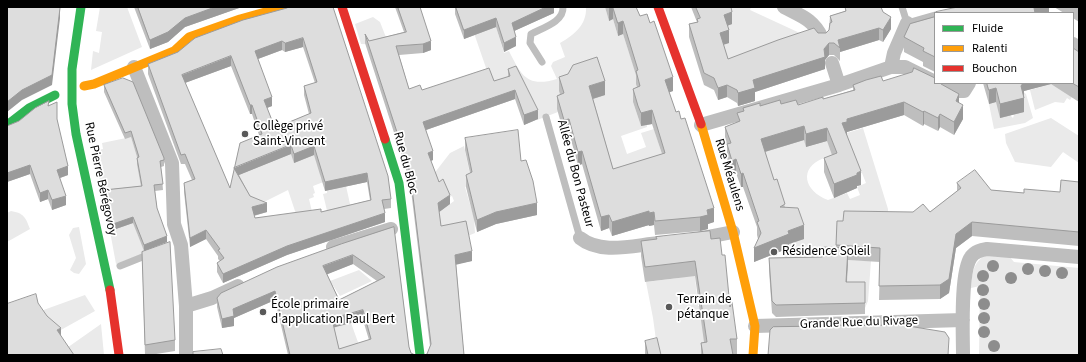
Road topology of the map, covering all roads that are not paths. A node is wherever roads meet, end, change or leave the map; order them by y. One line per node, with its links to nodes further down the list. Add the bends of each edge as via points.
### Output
1 (80, 7): 35 (street, Rue Pierre Bérégovoy, via 72,69 72,104 76,134 111,296)
2 (283, 7): 13 (street, via 189,37 174,50)
3 (342, 7): 24 (street, Rue du Bloc, via 399,183)
4 (563, 7): 11 (lane, via 564,12 559,19 531,34 530,44)
5 (658, 7): 23 (street, Rue Méaulens)
6 (784, 7): 10 (street, via 809,20)
7 (902, 7): 9 (lane)
8 (934, 15): 9 (lane)
9 (907, 23): 14 (street)
10 (822, 38)
11 (542, 62)
12 (832, 63): 17 (street)
13 (134, 67): 18 (street); 32 (street, via 172,163 174,224)
14 (891, 67): 15 (street, via 905,68); 17 (street)
15 (934, 81)
16 (940, 84): 19 (street, via 955,92)
17 (839, 85): 23 (street)
18 (84, 86)
19 (966, 87)
20 (55, 95): 22 (street, via 28,108 14,122)
21 (546, 117): 26 (lane, Allée du Bon Pasteur)
22 (7, 125)
23 (701, 125): 25 (street, Rue Méaulens)
24 (405, 225): 28 (street); 37 (street, Rue du Bloc)
25 (733, 232): 26 (street, via 701,239 605,248 593,247); 34 (street, Rue Méaulens)
26 (580, 238)
27 (155, 252): 30 (lane)
28 (319, 253)
29 (1079, 256): 33 (street, via 987,249 977,251 967,263)
30 (120, 266)
31 (253, 279): 32 (street, via 212,298)
32 (186, 306): 36 (street)
33 (963, 320): 34 (street, Grande Rue du Rivage); 39 (street)
34 (755, 326): 38 (street, Rue Méaulens)
35 (119, 355)
36 (186, 355)
37 (420, 355)
38 (753, 355)
39 (963, 355)

